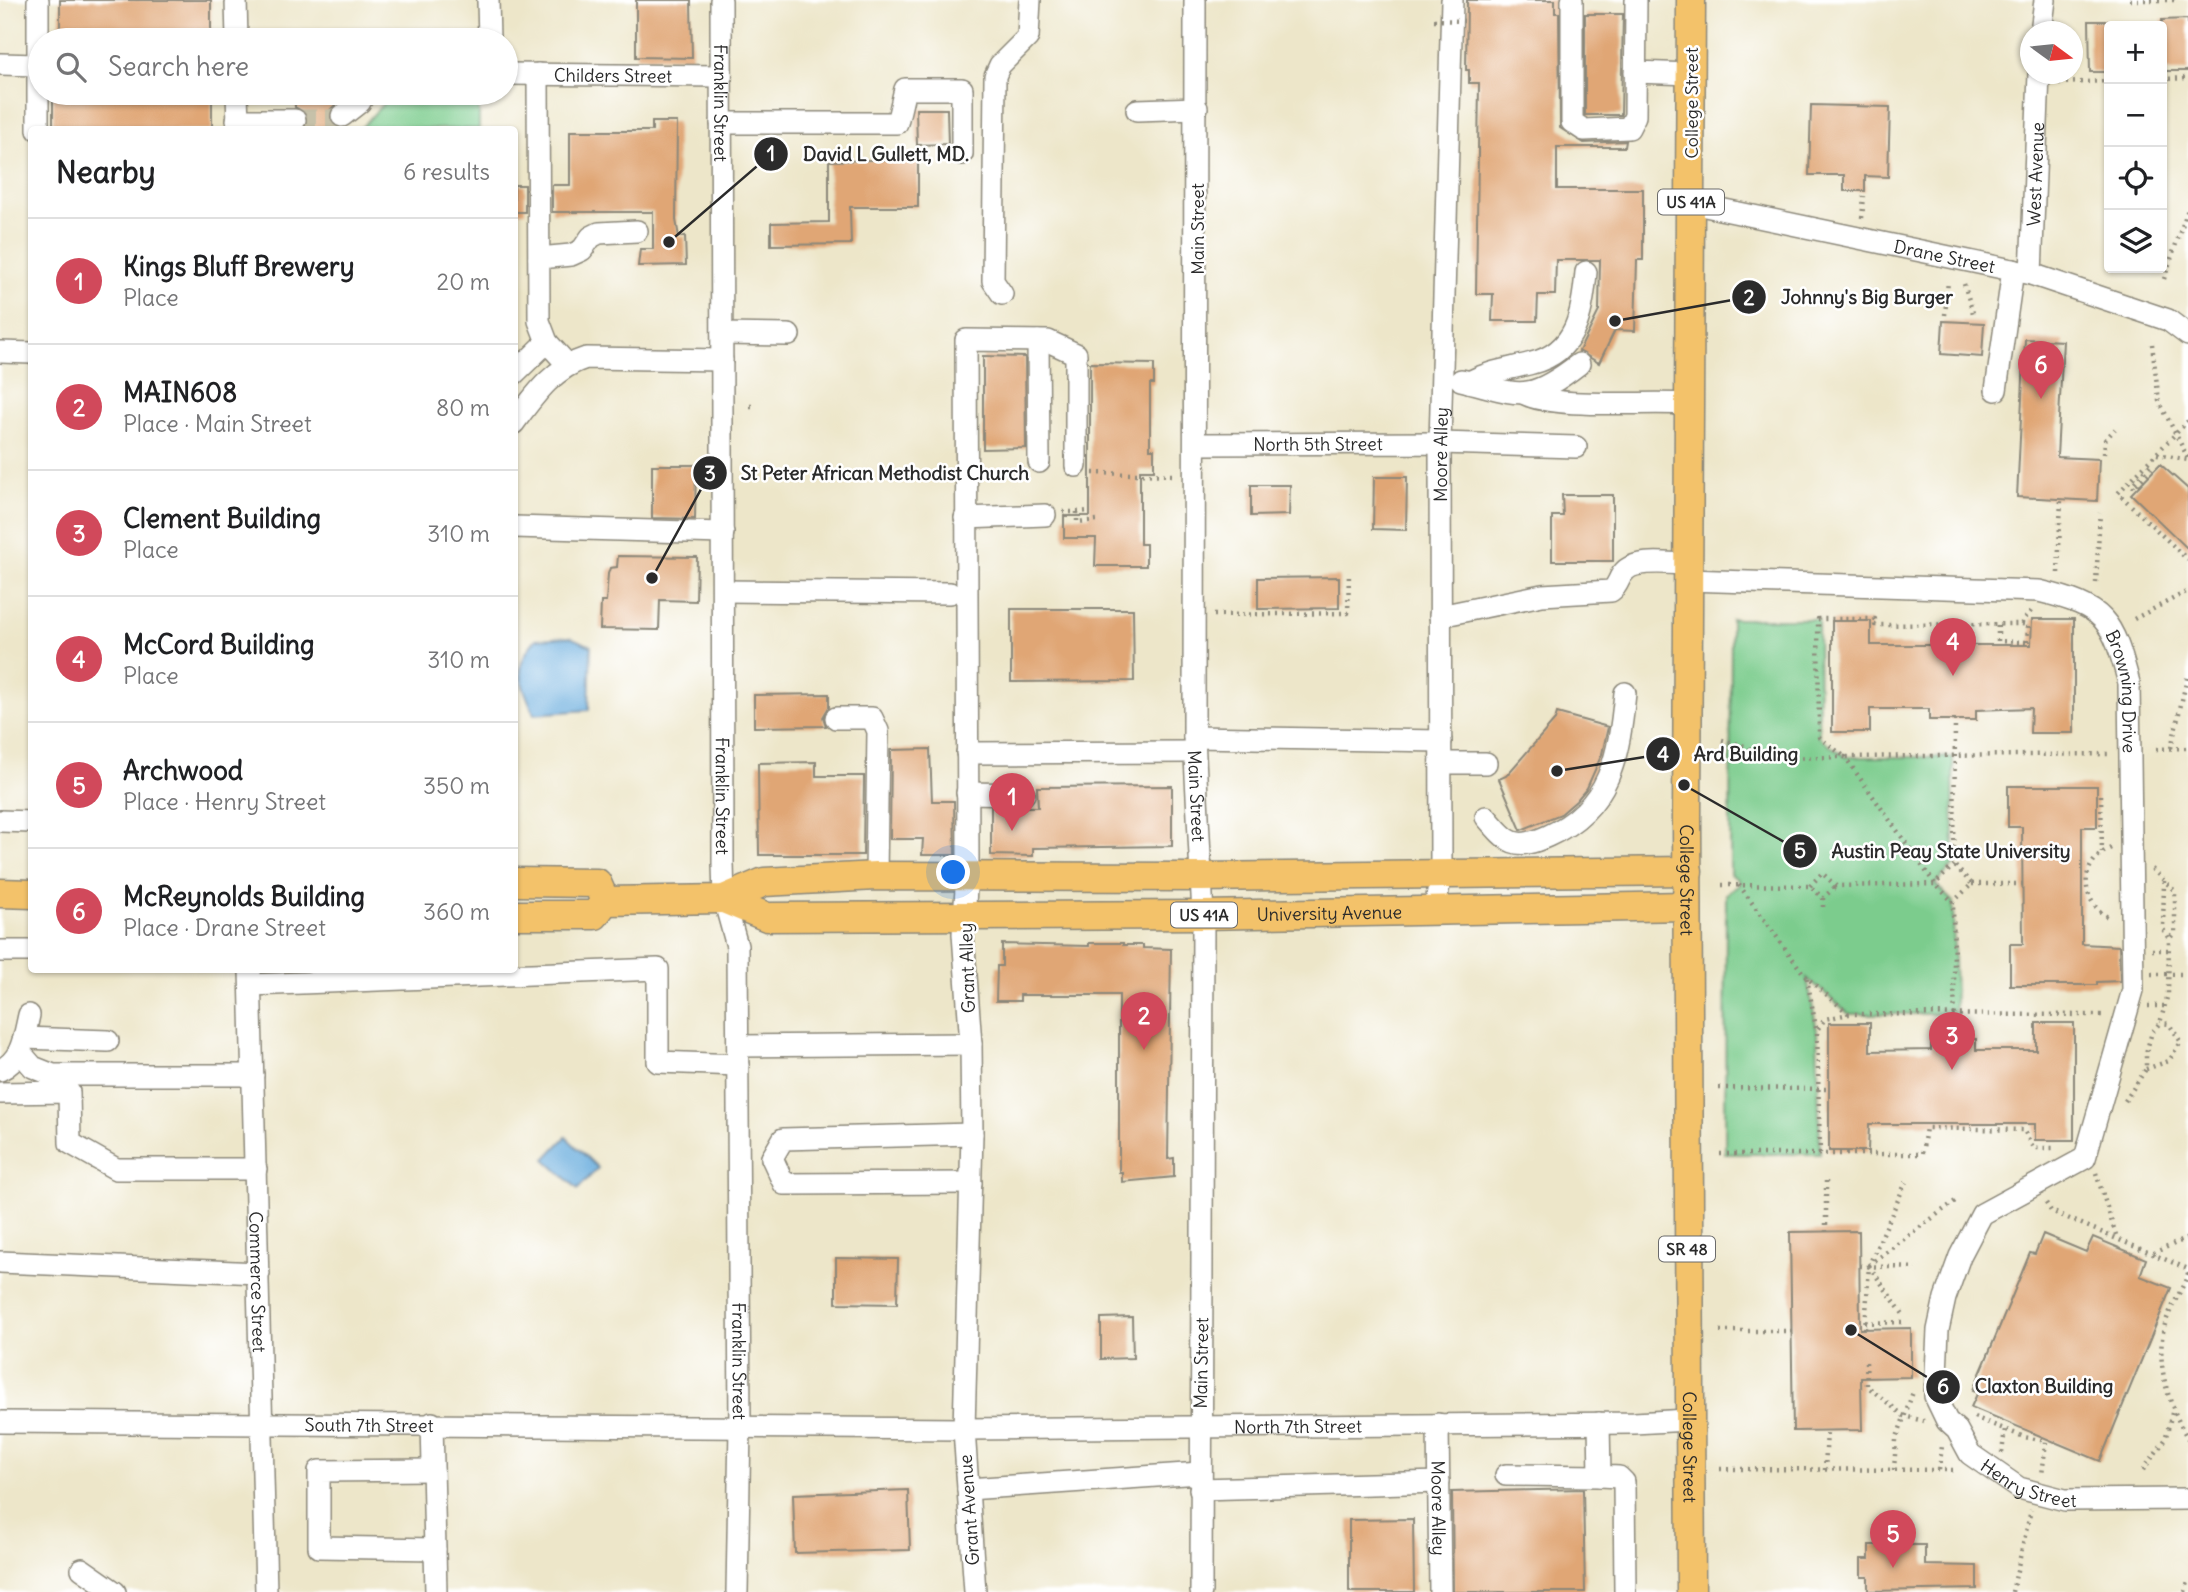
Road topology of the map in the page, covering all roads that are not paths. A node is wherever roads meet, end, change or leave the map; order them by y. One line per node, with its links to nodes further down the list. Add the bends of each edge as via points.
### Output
1 (38, 0): 13 (street)
2 (236, 0): 14 (street)
3 (488, 0): 15 (street)
4 (721, 0): 22 (street, Franklin Street)
5 (1030, 0): 39 (street, via 1028,37 995,76 993,281)
6 (1195, 0): 27 (street, Main Street)
7 (1452, 0): 51 (street, Moore Alley)
8 (1572, 0): 18 (street, via 1572,122 1584,130 1629,128 1635,116)
9 (1636, 0): 18 (street)
10 (1690, 0): 21 (main road, College Street / US 41A)
11 (2045, 0): 12 (street)
12 (2042, 21)
13 (38, 28)
14 (237, 28)
15 (489, 28)
16 (0, 64): 17 (street)
17 (28, 65)
18 (1635, 72): 21 (street)
19 (518, 74): 20 (street, Childers Street)
20 (538, 74): 22 (street, Childers Street); 36 (street)
21 (1690, 74): 34 (main road, College Street / US 41A)
22 (721, 76): 31 (street, Franklin Street)
23 (2038, 84): 38 (street, West Avenue)
24 (38, 105): 32 (street)
25 (237, 105): 30 (street, via 238,122)
26 (356, 105): 29 (street)
27 (1197, 108): 28 (street); 58 (street, Main Street)
28 (1137, 110)
29 (342, 116)
30 (295, 120)
31 (721, 123): 33 (street, via 897,123 905,89 962,89); 40 (street, Franklin Street)
32 (38, 126)
33 (962, 155)
34 (1691, 203): 38 (street, Drane Street); 55 (main road, College Street / US 41A)
35 (637, 231): 36 (street, via 599,233 570,255)
36 (539, 258): 44 (street, via 539,321)
37 (1586, 272): 52 (street, via 1581,312 1575,332 1564,346 1533,363 1485,373)
38 (2022, 272): 42 (street, Drane Street, via 2168,320); 53 (street, West Avenue)
39 (1002, 294)
40 (722, 334): 41 (street); 47 (street, Franklin Street)
41 (789, 335)
42 (2188, 335)
43 (1038, 341): 60 (street); 61 (street, via 1056,343 1076,354); 63 (street, Grant Alley, via 966,340)
44 (547, 342): 48 (street); 50 (street)
45 (0, 352): 46 (street)
46 (28, 353)
47 (722, 359): 48 (street, via 586,358); 65 (street, Franklin Street)
48 (567, 364): 56 (street)
49 (1579, 364): 54 (street)
50 (518, 370)
51 (1442, 375): 52 (street); 57 (street, Moore Alley)
52 (1469, 382): 54 (street, via 1503,393)
53 (1996, 390)
54 (1525, 394): 55 (street, via 1555,402)
55 (1689, 404): 66 (main road, College Street / US 41A)
56 (518, 418)
57 (1440, 443): 58 (street, North 5th Street); 59 (street, North 5th Street); 69 (street, Moore Alley)
58 (1196, 444): 73 (street, Main Street)
59 (1576, 447)
60 (1039, 462)
61 (1076, 466)
62 (1055, 513): 63 (street)
63 (965, 518): 74 (street, Grant Alley)
64 (518, 527): 65 (street)
65 (723, 533): 67 (street, Franklin Street)
66 (1687, 572): 69 (street, Browning Drive, via 1647,564 1630,568 1611,591 1542,595); 82 (main road, College Street / US 41A); 114 (street, Browning Drive, via 1779,583 2039,591 2090,607 2116,636 2129,683 2133,990 2090,1147 2085,1158)
67 (723, 591): 68 (street); 90 (street, Franklin Street)
68 (950, 593)
69 (1440, 616): 72 (street, Moore Alley)
70 (1625, 693): 79 (street, via 1612,767 1591,808 1556,833 1518,845 1505,840)
71 (836, 718): 84 (street, via 872,718 878,732)
72 (1441, 741): 73 (street); 75 (street, Moore Alley)
73 (1194, 744): 74 (street); 86 (street, Main Street)
74 (967, 753): 77 (street, Grant Alley)
75 (1441, 763): 76 (street); 83 (street, Moore Alley)
76 (1486, 763)
77 (967, 793): 78 (street); 85 (street, Grant Alley)
78 (1024, 794)
79 (1486, 817)
80 (0, 821): 81 (street)
81 (28, 822)
82 (1688, 871): 83 (main road, University Avenue / US 41A); 92 (main road, College Street / US 41A)
83 (1441, 873): 86 (main road, University Avenue / US 41A); 93 (street, Moore Alley)
84 (876, 876): 85 (main road, University Avenue / US 41A); 90 (main road, University Avenue / US 41A, via 764,882)
85 (965, 877): 86 (main road, University Avenue / US 41A); 94 (street, Grant Alley)
86 (1200, 877): 96 (street, Main Street)
87 (518, 883): 91 (main road, via 597,883)
88 (0, 893): 89 (main road)
89 (28, 894)
90 (724, 899): 91 (main road, University Avenue / US 41A); 94 (main road, University Avenue / US 41A, via 767,918); 106 (street, Franklin Street, via 737,946)
91 (605, 901): 95 (main road, University Avenue / US 41A, via 596,915)
92 (1687, 906): 93 (main road, University Avenue / US 41A); 118 (main road, College Street / SR 48)
93 (1435, 909): 96 (main road, University Avenue / US 41A)
94 (964, 914): 96 (main road, University Avenue / US 41A); 104 (street, Grant Alley)
95 (518, 915)
96 (1203, 915): 125 (street, Main Street)
97 (0, 951): 98 (street)
98 (28, 951)
99 (518, 972): 106 (street, via 658,969 658,1062)
100 (454, 973): 101 (street)
101 (250, 977): 108 (street, Commerce Street)
102 (29, 1015): 105 (street)
103 (108, 1041): 105 (street)
104 (971, 1044): 106 (street); 110 (street, Grant Alley)
105 (22, 1045): 107 (street, via 10,1065); 108 (street, via 33,1067 52,1075)
106 (738, 1056): 111 (street, Franklin Street)
107 (0, 1070)
108 (253, 1075): 113 (street, Commerce Street)
109 (0, 1093): 113 (street, via 69,1092 70,1143 116,1169)
110 (972, 1134): 112 (street, via 783,1139); 115 (street, Grant Alley)
111 (739, 1158): 112 (street); 124 (street, Franklin Street)
112 (772, 1158): 115 (street, via 784,1184)
113 (256, 1168): 117 (street, Commerce Street)
114 (2061, 1174): 133 (street, Henry Street, via 1982,1214 1945,1298 1938,1329 1935,1396 1970,1454 2019,1488 2065,1500)
115 (971, 1183): 126 (street, Grant Alley)
116 (0, 1262): 117 (street)
117 (259, 1273): 120 (street, Commerce Street)
118 (1688, 1420): 122 (street, North 7th Street); 144 (main road, College Street / SR 48)
119 (0, 1422): 120 (street, South 7th Street)
120 (263, 1422): 121 (street, South 7th Street); 137 (street, Commerce Street)
121 (432, 1423): 124 (street, South 7th Street); 127 (street)
122 (1599, 1423): 123 (street, North 7th Street); 129 (street)
123 (1438, 1424): 125 (street, North 7th Street); 131 (street, Moore Alley)
124 (740, 1427): 126 (street, North 7th Street); 139 (street, Franklin Street)
125 (1200, 1427): 126 (street, North 7th Street); 130 (street, Main Street)
126 (964, 1429): 132 (street, Grant Avenue)
127 (433, 1471): 134 (street); 134 (street, via 319,1471 319,1547)
128 (1507, 1475): 129 (street)
129 (1600, 1476): 143 (street, via 1615,1475 1624,1482)
130 (1200, 1481): 131 (street); 132 (street); 141 (street, Main Street)
131 (1439, 1482): 142 (street, Moore Alley)
132 (968, 1489): 140 (street, Grant Avenue)
133 (2188, 1499)
134 (435, 1549): 138 (street)
135 (82, 1569): 136 (street)
136 (115, 1592)
137 (266, 1592)
138 (436, 1592)
139 (737, 1592)
140 (975, 1592)
141 (1201, 1592)
142 (1440, 1592)
143 (1625, 1592)
144 (1691, 1592)

